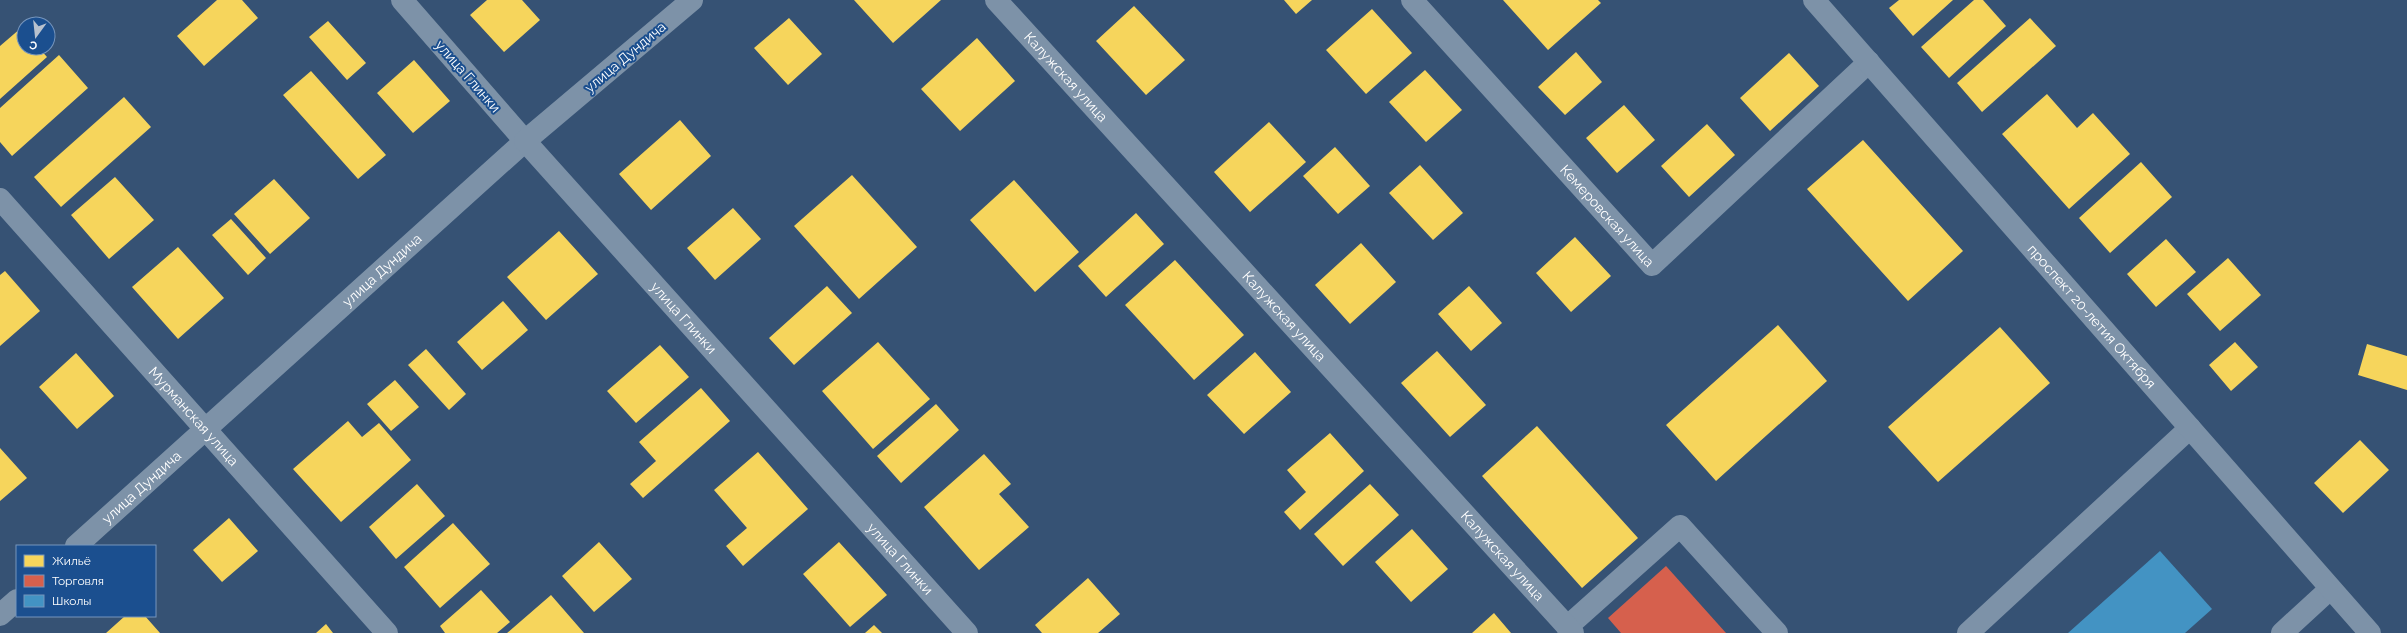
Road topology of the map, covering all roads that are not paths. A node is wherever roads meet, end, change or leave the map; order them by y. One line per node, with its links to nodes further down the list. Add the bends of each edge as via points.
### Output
1 (402, 0): 7 (street, улица Глинки)
2 (692, 0): 7 (street, улица Дундича)
3 (996, 0): 15 (street, Калужская улица)
4 (1412, 0): 6 (street, Кемеровская улица, via 1652,265)
5 (1814, 0): 6 (street, проспект 20-летия Октября)
6 (1869, 62): 9 (street, проспект 20-летия Октября)
7 (525, 141): 10 (street, улица Дундича); 17 (street, улица Глинки)
8 (0, 199): 10 (street, Мурманская улица)
9 (2190, 428): 12 (street, проспект 20-летия Октября); 19 (street)
10 (206, 429): 11 (street, улица Дундича); 16 (street, Мурманская улица)
11 (77, 545)
12 (2330, 589): 20 (street); 21 (street, проспект 20-летия Октября)
13 (16, 601): 14 (street)
14 (0, 615)
15 (1570, 630): 18 (street, via 1680,526)
16 (387, 633)
17 (967, 633)
18 (1776, 633)
19 (1968, 633)
20 (2282, 633)
21 (2370, 633)

